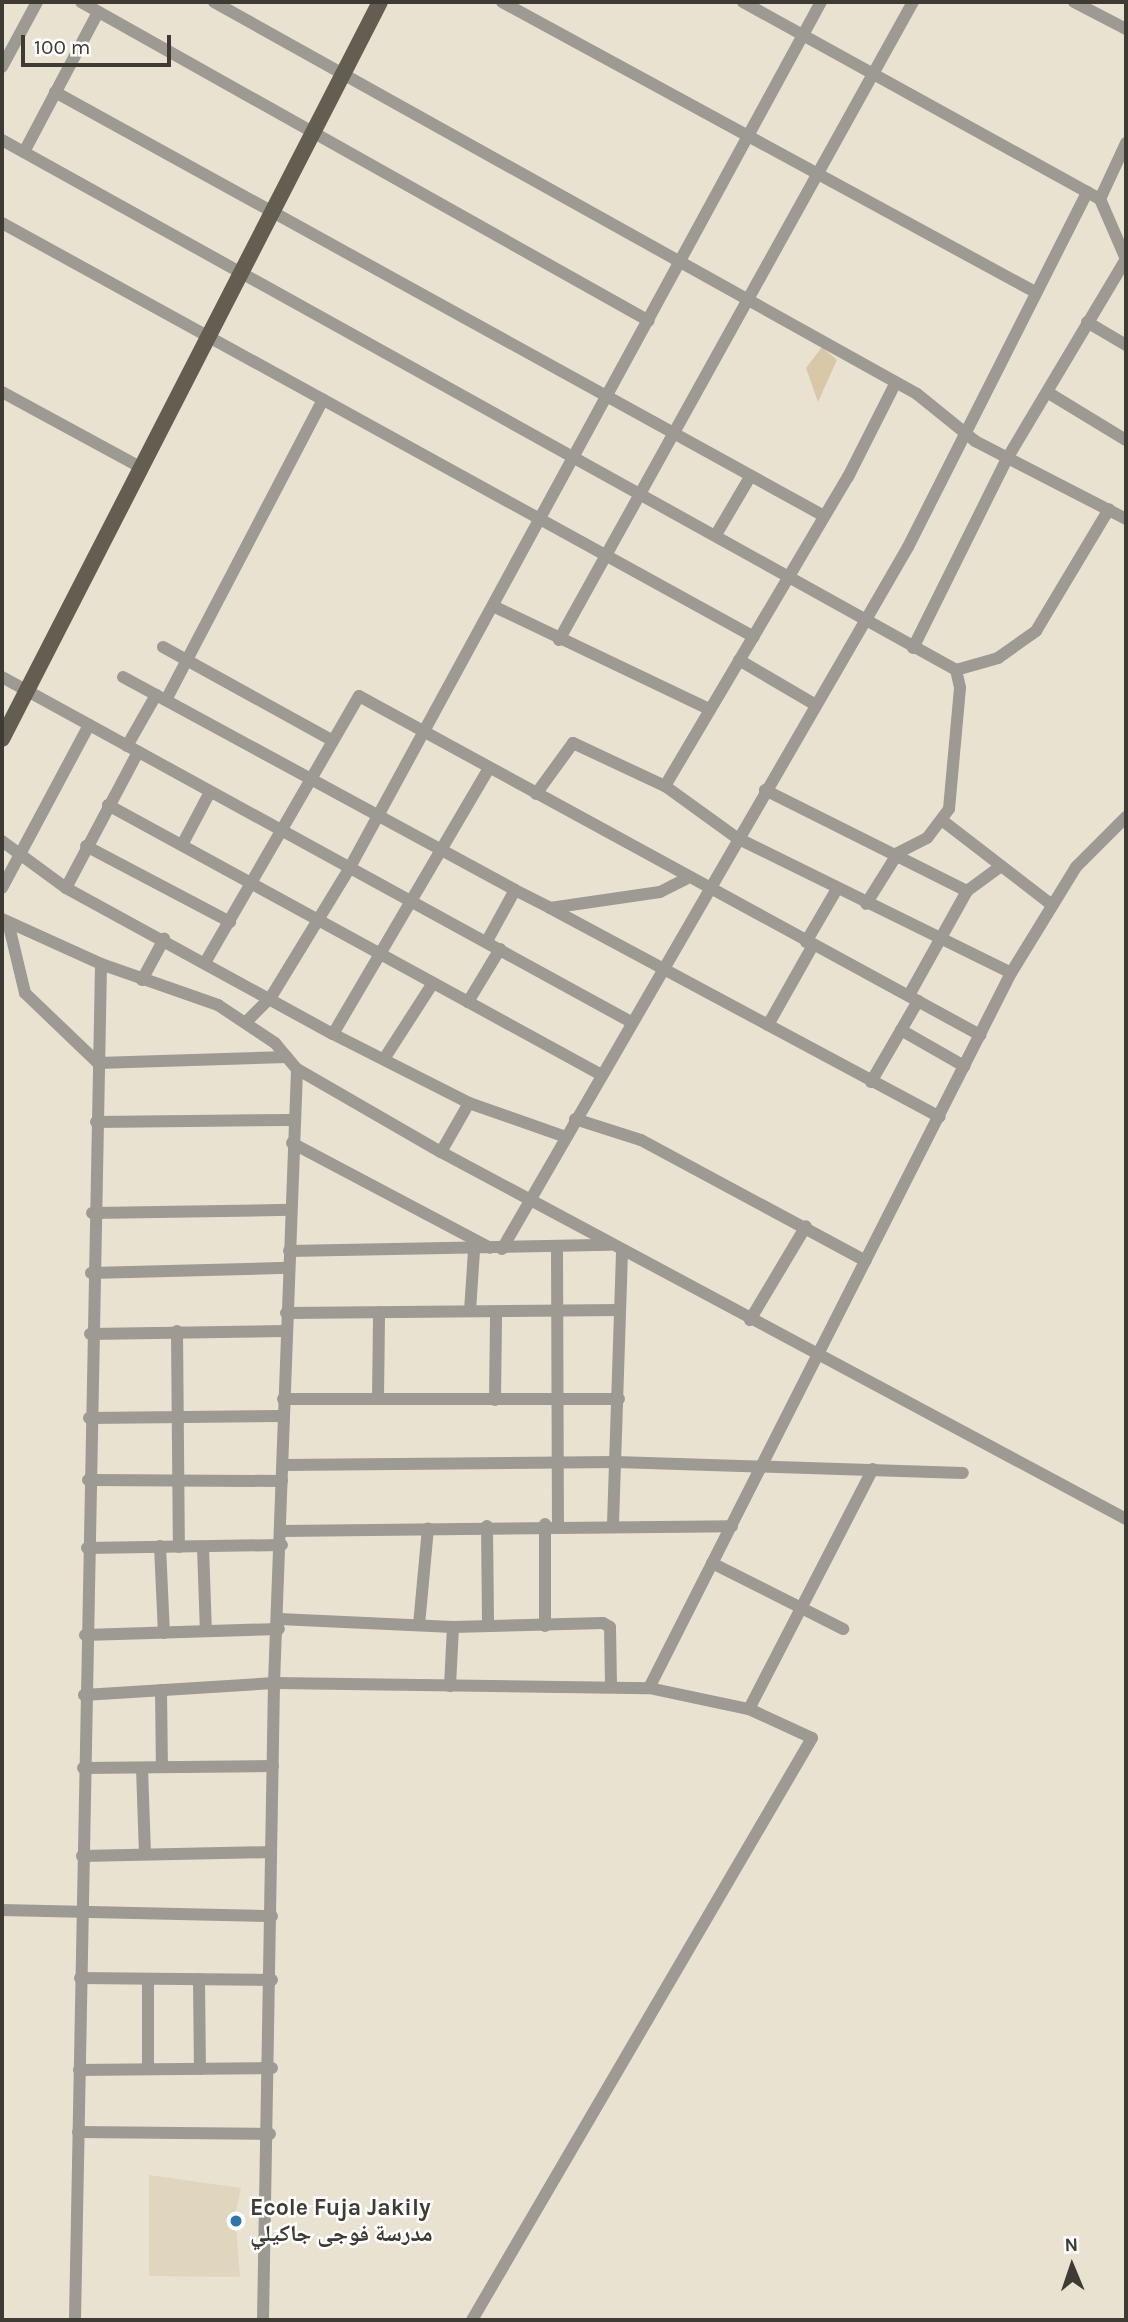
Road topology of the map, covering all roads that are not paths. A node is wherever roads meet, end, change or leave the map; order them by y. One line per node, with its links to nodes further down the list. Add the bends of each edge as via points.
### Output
1 (37, 2): 13 (street)
2 (81, 2): 10 (street)
3 (214, 2): 14 (street)
4 (380, 2): 14 (main road)
5 (502, 2): 17 (street)
6 (743, 2): 12 (street)
7 (821, 2): 12 (street)
8 (913, 2): 15 (street)
9 (1074, 2): 11 (street)
10 (98, 12): 16 (street); 18 (street)
11 (1126, 29)
12 (803, 35): 15 (street); 17 (street)
13 (2, 66)
14 (345, 73): 18 (main road); 28 (street)
15 (874, 75): 22 (street); 23 (street)
16 (55, 92): 21 (street); 25 (street)
17 (749, 135): 22 (street); 28 (street)
18 (312, 137): 25 (main road); 32 (street)
19 (2, 140): 21 (street)
20 (1126, 143): 24 (street)
21 (24, 152): 29 (street)
22 (822, 175): 30 (street); 31 (street)
23 (1087, 192): 24 (street); 30 (street)
24 (1100, 199): 27 (street)
25 (275, 209): 29 (main road); 40 (street)
26 (2, 223): 34 (street)
27 (1126, 259): 33 (street)
28 (680, 262): 31 (street); 32 (street)
29 (243, 271): 34 (main road); 44 (street)
30 (1035, 292): 41 (street)
31 (749, 301): 36 (street); 42 (street)
32 (649, 321): 40 (street)
33 (1087, 322): 35 (street); 38 (street)
34 (210, 338): 39 (street); 46 (main road)
35 (1126, 345)
36 (896, 382): 41 (street); 50 (street)
37 (2, 392): 46 (street)
38 (1047, 392): 43 (street); 45 (street)
39 (323, 400): 52 (street); 63 (street)
40 (606, 400): 42 (street); 44 (street)
41 (962, 431): 45 (street); 57 (street, via 908,547)
42 (674, 435): 47 (street); 48 (street)
43 (1126, 440)
44 (576, 457): 48 (street); 52 (street)
45 (1008, 457): 49 (street); 61 (street)
46 (140, 467): 67 (main road)
47 (750, 477): 50 (street); 53 (street)
48 (639, 492): 53 (street); 54 (street)
49 (1109, 509): 51 (street); 64 (street, via 1036,631 998,658)
50 (824, 516): 55 (street)
51 (1126, 519)
52 (542, 520): 54 (street); 56 (street)
53 (717, 533): 55 (street)
54 (607, 556): 58 (street); 59 (street)
55 (790, 577): 57 (street); 58 (street)
56 (495, 607): 59 (street); 72 (street)
57 (863, 619): 61 (street); 69 (street)
58 (754, 636): 62 (street)
59 (559, 640): 70 (street)
60 (163, 647): 63 (street)
61 (913, 648): 64 (street)
62 (739, 660): 69 (street); 70 (street)
63 (189, 661): 68 (street); 74 (street)
64 (956, 670): 85 (street, via 960,688 952,791)
65 (2, 677): 67 (street)
66 (123, 677): 68 (street)
67 (27, 691): 71 (street); 73 (main road)
68 (161, 697): 75 (street); 77 (street)
69 (814, 704): 79 (street)
70 (709, 709): 78 (street)
71 (89, 725): 75 (street); 92 (street)
72 (425, 732): 74 (street, via 359,696); 76 (street); 83 (street)
73 (2, 739)
74 (333, 741): 77 (street)
75 (133, 749): 80 (street); 82 (street)
76 (489, 768): 81 (street); 91 (street)
77 (311, 778): 83 (street); 86 (street)
78 (665, 786): 81 (street, via 573,743); 87 (street)
79 (765, 790): 87 (street); 93 (street)
80 (210, 792): 86 (street); 89 (street)
81 (536, 794): 96 (street)
82 (108, 805): 89 (street); 90 (street)
83 (379, 815): 91 (street); 95 (street)
84 (1126, 817): 106 (street, via 1082,859)
85 (943, 821): 93 (street, via 927,838); 94 (street)
86 (281, 831): 95 (street); 97 (street)
87 (737, 838): 100 (street); 102 (street)
88 (2, 841): 92 (street)
89 (182, 845): 97 (street)
90 (86, 846): 99 (street); 109 (street)
91 (444, 848): 101 (street); 104 (street)
92 (19, 853): 98 (street); 99 (street)
93 (898, 853): 103 (street); 105 (street)
94 (1001, 866): 103 (street); 106 (street)
95 (349, 869): 104 (street); 110 (street)
96 (686, 879): 102 (street); 107 (street, via 660,892)
97 (250, 885): 109 (street); 110 (street)
98 (2, 888)
99 (66, 888): 111 (street)
100 (837, 889): 105 (street); 114 (street)
101 (515, 890): 107 (street); 112 (street)
102 (707, 891): 114 (street); 119 (street)
103 (967, 891): 113 (street)
104 (414, 900): 112 (street); 116 (street)
105 (866, 904): 113 (street)
106 (1052, 905): 120 (street)
107 (550, 908): 119 (street)
108 (5, 921): 118 (street); 134 (street, via 25,993)
109 (230, 922): 117 (street)
110 (317, 923): 116 (street); 123 (street)
111 (164, 939): 117 (street); 121 (street)
112 (487, 941): 115 (street)
113 (942, 943): 120 (street); 124 (street)
114 (810, 944): 124 (street); 128 (street)
115 (500, 949): 125 (street); 127 (street)
116 (380, 958): 122 (street); 130 (street)
117 (206, 961): 123 (street)
118 (101, 964): 121 (street); 134 (street)
119 (662, 968): 127 (street); 128 (street)
120 (1011, 973): 131 (street)
121 (142, 980): 126 (street)
122 (433, 983): 125 (street); 133 (street)
123 (271, 997): 126 (street); 130 (street)
124 (913, 998): 129 (street); 131 (street)
125 (468, 1002): 137 (street)
126 (247, 1021): 132 (street)
127 (631, 1021): 137 (street)
128 (768, 1025): 138 (street)
129 (901, 1030): 135 (street); 138 (street)
130 (333, 1034): 133 (street)
131 (980, 1035): 135 (street)
132 (287, 1057): 134 (street); 136 (street)
133 (384, 1059): 139 (street)
134 (98, 1063): 143 (street)
135 (964, 1066): 140 (street)
136 (297, 1069): 142 (street); 146 (street)
137 (600, 1074): 141 (street)
138 (871, 1082): 140 (street)
139 (468, 1103): 144 (street); 146 (street)
140 (939, 1117): 156 (street)
141 (575, 1119): 144 (street); 150 (street, via 641,1140)
142 (293, 1120): 143 (street); 145 (street)
143 (96, 1122): 149 (street)
144 (566, 1137): 147 (street)
145 (292, 1143): 148 (street); 153 (street)
146 (441, 1152): 147 (street)
147 (529, 1201): 152 (street); 153 (street)
148 (291, 1210): 149 (street); 155 (street)
149 (92, 1213): 158 (street)
150 (806, 1226): 156 (street); 165 (street)
151 (558, 1247): 152 (street); 153 (street); 164 (street)
152 (616, 1248): 159 (street); 165 (street)
153 (497, 1249): 154 (street)
154 (474, 1250): 155 (street); 160 (street)
155 (289, 1251): 157 (street)
156 (866, 1261): 169 (street)
157 (288, 1268): 158 (street); 161 (street)
158 (91, 1273): 168 (street)
159 (620, 1310): 164 (street); 172 (street)
160 (470, 1311): 162 (street); 163 (street)
161 (286, 1312): 162 (street); 166 (street)
162 (379, 1312): 171 (street)
163 (496, 1313): 164 (street); 173 (street)
164 (556, 1313): 174 (street)
165 (750, 1321): 169 (street)
166 (285, 1331): 167 (street); 170 (street)
167 (177, 1332): 168 (street); 175 (street)
168 (90, 1334): 177 (street)
169 (819, 1355): 180 (street); 187 (street)
170 (283, 1399): 171 (street); 176 (street)
171 (378, 1399): 173 (street)
172 (619, 1399): 174 (street); 178 (street)
173 (495, 1400): 174 (street)
174 (555, 1400): 179 (street)
175 (179, 1416): 176 (street); 177 (street); 185 (street)
176 (283, 1416): 181 (street)
177 (89, 1418): 184 (street)
178 (616, 1462): 179 (street); 180 (street); 189 (street)
179 (555, 1463): 181 (street); 188 (street)
180 (763, 1464): 182 (street); 190 (street)
181 (283, 1465): 186 (street)
182 (873, 1469): 183 (street); 200 (street)
183 (963, 1473)
184 (88, 1480): 185 (street); 198 (street)
185 (179, 1481): 186 (street); 196 (street)
186 (282, 1481): 193 (street)
187 (1126, 1519)
188 (551, 1524): 189 (street); 191 (street); 204 (street)
189 (613, 1524): 190 (street)
190 (732, 1525): 199 (street)
191 (487, 1526): 192 (street); 203 (street)
192 (428, 1528): 193 (street); 202 (street)
193 (281, 1531): 194 (street)
194 (282, 1545): 197 (street); 201 (street)
195 (160, 1546): 196 (street); 198 (street); 208 (street)
196 (179, 1547): 197 (street)
197 (203, 1547): 207 (street)
198 (87, 1548): 209 (street)
199 (712, 1563): 200 (street); 213 (street)
200 (805, 1609): 206 (street); 216 (street)
201 (279, 1624): 202 (street); 207 (street); 210 (street)
202 (419, 1625): 205 (street)
203 (488, 1626): 204 (street); 205 (street)
204 (545, 1626): 212 (street, via 608,1624)
205 (453, 1627): 211 (street)
206 (843, 1629)
207 (206, 1631): 208 (street)
208 (164, 1633): 209 (street)
209 (85, 1635): 215 (street)
210 (274, 1684): 211 (street); 214 (street); 217 (street)
211 (450, 1685): 212 (street)
212 (611, 1687): 213 (street)
213 (649, 1688): 216 (street)
214 (161, 1690): 215 (street); 218 (street)
215 (85, 1695): 219 (street)
216 (749, 1709): 239 (street, via 812,1738)
217 (273, 1766): 218 (street); 221 (street)
218 (162, 1767): 220 (street)
219 (83, 1768): 220 (street); 223 (street)
220 (142, 1768): 222 (street)
221 (271, 1852): 222 (street); 226 (street)
222 (145, 1854): 223 (street)
223 (82, 1856): 225 (street)
224 (2, 1910): 225 (street)
225 (81, 1912): 226 (street); 227 (street)
226 (272, 1916): 230 (street)
227 (80, 1978): 228 (street); 234 (street)
228 (148, 1979): 229 (street); 232 (street)
229 (199, 1979): 230 (street); 233 (street)
230 (272, 1980): 231 (street)
231 (272, 2068): 233 (street); 236 (street)
232 (148, 2069): 233 (street); 234 (street)
233 (200, 2069)
234 (79, 2070): 235 (street)
235 (78, 2132): 236 (street); 237 (street)
236 (270, 2134): 238 (street)
237 (75, 2320)
238 (263, 2320)
239 (472, 2320)

